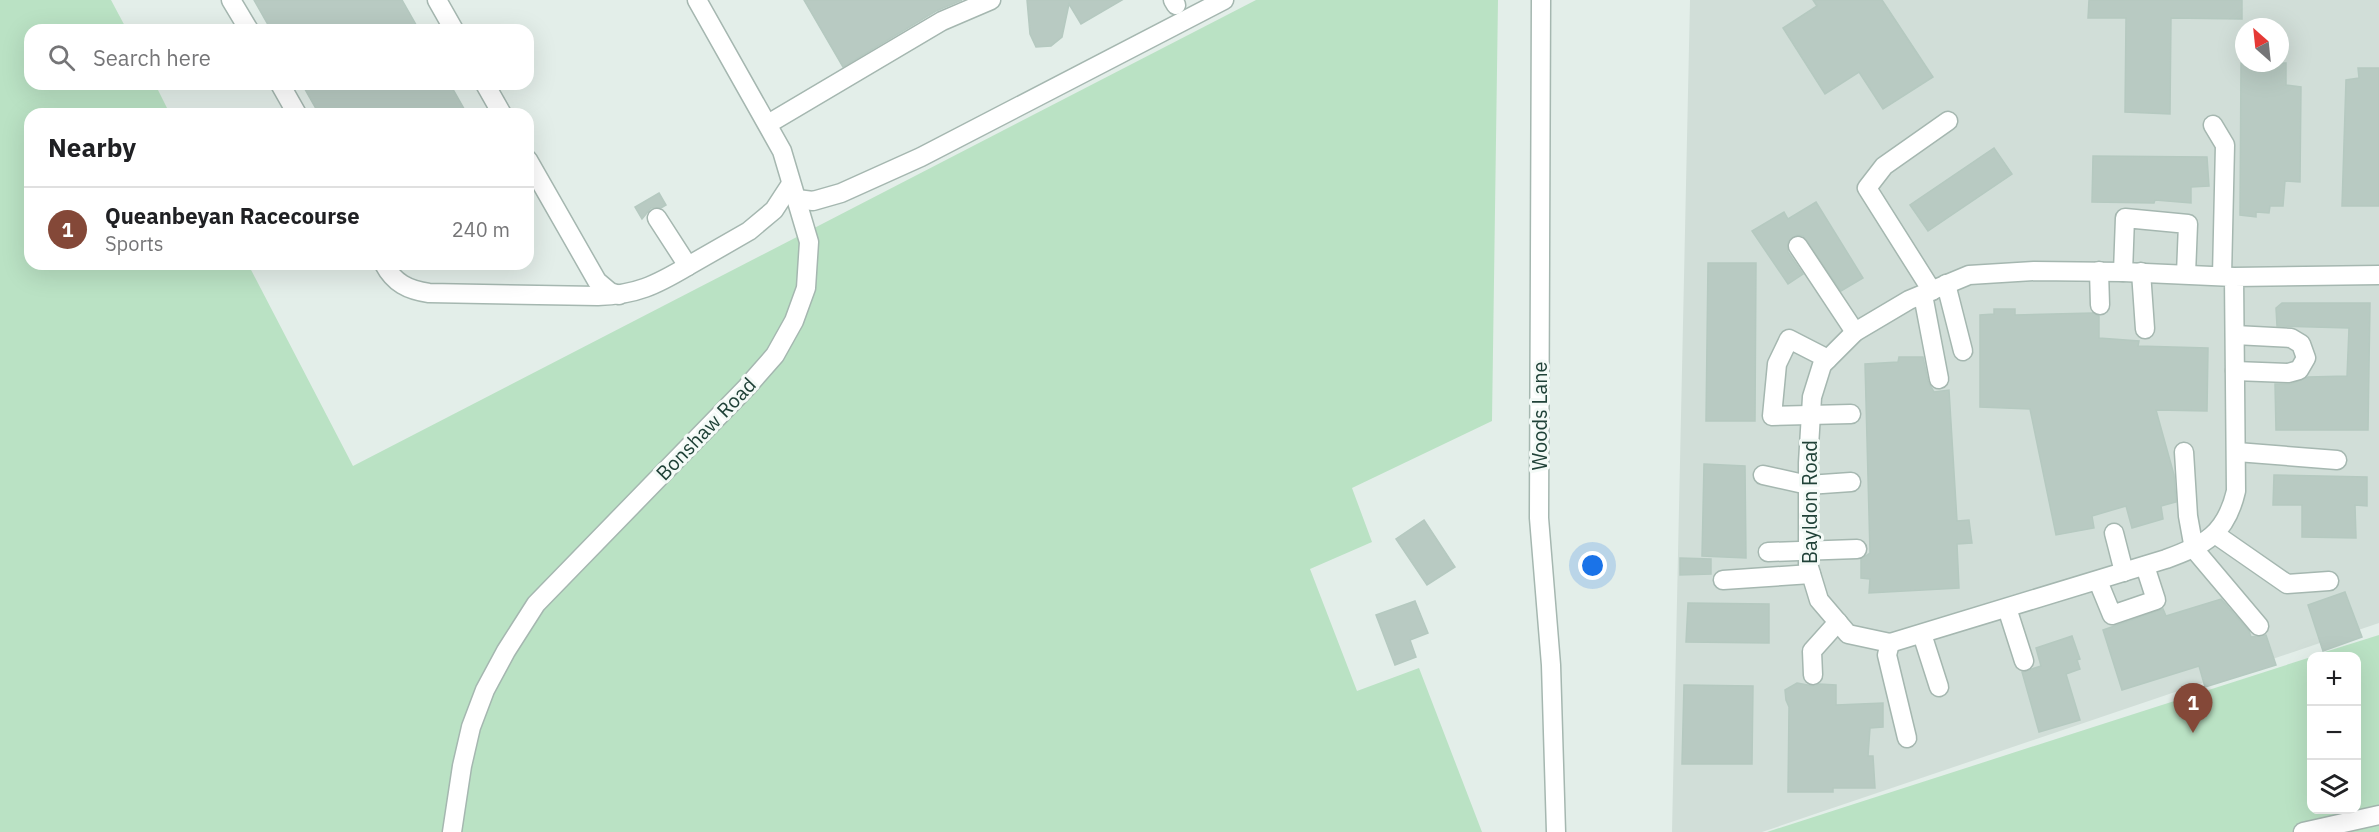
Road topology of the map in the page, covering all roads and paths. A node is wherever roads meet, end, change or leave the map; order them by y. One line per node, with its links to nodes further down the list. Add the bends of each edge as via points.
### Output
1 (231, 0): 7 (street)
2 (437, 0): 8 (street)
3 (697, 0): 14 (street, Bonshaw Road)
4 (991, 0): 14 (street, via 942,21)
5 (1224, 0): 17 (street, via 841,193 813,201)
6 (1541, 0): 69 (street, Woods Lane, via 1539,518 1551,664)
7 (245, 24)
8 (451, 24)
9 (283, 90): 11 (street)
10 (488, 90): 12 (street)
11 (294, 108)
12 (499, 108)
13 (1948, 121): 28 (street, via 1884,166 1867,188)
14 (768, 124): 17 (street, Bonshaw Road, via 782,151)
15 (2213, 125): 27 (street, via 2225,146)
16 (534, 171): 29 (street, via 597,281)
17 (794, 192): 20 (street, via 749,231); 68 (street, Bonshaw Road, via 809,242 806,288 794,321 775,355 747,387 536,604 485,690 471,727)
18 (657, 218): 20 (street)
19 (1798, 246): 32 (street)
20 (688, 266): 29 (street, via 658,284)
21 (387, 270): 29 (street, via 401,284 429,293)
22 (2099, 271): 23 (street, Bayldon Road); 28 (street, Bayldon Road, via 1969,275); 30 (street)
23 (2123, 272): 24 (street, Bayldon Road); 25 (street, via 2124,218 2188,224)
24 (2141, 272): 25 (street, Bayldon Road); 31 (street)
25 (2186, 274): 27 (street, Bayldon Road)
26 (2379, 275): 27 (street, Bayldon Road)
27 (2228, 277): 33 (street, Bayldon Road)
28 (1934, 290): 32 (street, Bayldon Road); 34 (street); 37 (street)
29 (620, 296)
30 (2100, 305)
31 (2145, 329)
32 (1855, 332): 35 (street, Bayldon Road)
33 (2235, 335): 36 (street, Bayldon Road); 36 (street, via 2291,338 2301,344 2306,358 2299,370 2288,373)
34 (1963, 351)
35 (1828, 359): 39 (street, Bayldon Road, via 1822,365 1812,397); 39 (street, via 1789,339 1777,364 1772,416)
36 (2235, 370): 40 (street, Bayldon Road)
37 (1939, 379)
38 (1851, 414): 39 (street)
39 (1811, 415): 45 (street, Bayldon Road)
40 (2237, 452): 42 (street); 47 (street, Bayldon Road, via 2231,513)
41 (2184, 453): 49 (street)
42 (2337, 460)
43 (1763, 475): 45 (street)
44 (1851, 482): 45 (street)
45 (1808, 485): 50 (street, Bayldon Road)
46 (2114, 533): 53 (street)
47 (2215, 534): 49 (street, Bayldon Road); 57 (street, via 2287,584)
48 (1857, 549): 50 (street)
49 (2193, 549): 52 (street, Bayldon Road); 60 (street)
50 (1808, 550): 51 (street); 54 (street, Bayldon Road)
51 (1768, 552)
52 (2145, 566): 53 (street, Bayldon Road); 56 (street, via 2156,600 2112,615)
53 (2124, 572): 56 (street, Bayldon Road)
54 (1811, 574): 55 (street); 59 (street, Bayldon Road, via 1820,600)
55 (1723, 580)
56 (2098, 581): 58 (street, Bayldon Road)
57 (2329, 581)
58 (2007, 609): 61 (street, Bayldon Road); 63 (street)
59 (1838, 622): 62 (street, Bayldon Road, via 1848,634); 64 (street, via 1812,651)
60 (2259, 626)
61 (1922, 634): 62 (street, Bayldon Road); 65 (street)
62 (1890, 643): 66 (street, via 1887,655)
63 (2024, 661)
64 (1813, 675)
65 (1939, 687)
66 (1907, 738)
67 (2379, 815): 70 (street)
68 (452, 832)
69 (1556, 832)
70 (2303, 832)

